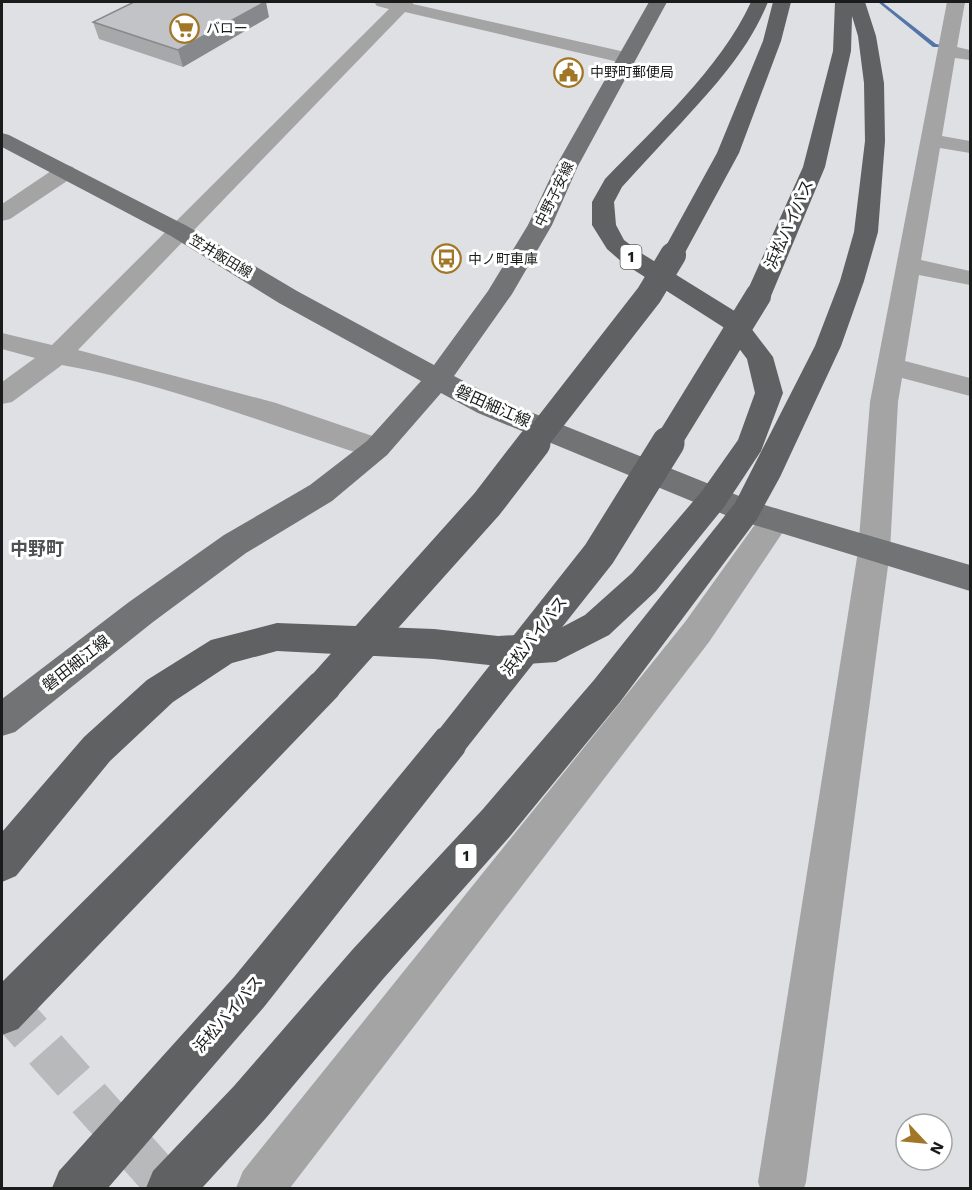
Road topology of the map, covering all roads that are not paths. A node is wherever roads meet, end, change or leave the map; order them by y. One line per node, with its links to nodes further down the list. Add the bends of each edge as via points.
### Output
1 (658, 2): 9 (main road, 中野子安線)
2 (759, 2): 25 (highway, 1, via 740,42 613,184 603,202 604,225 615,244 732,321 760,357 769,393 751,444)
3 (782, 2): 30 (highway, 1, bridge, via 772,41 728,153 649,295 487,504 325,685)
4 (844, 2): 32 (highway, 浜松バイパス, bridge, via 842,51 814,167 758,296 599,554 249,992)
5 (857, 2): 25 (highway, 1, via 874,83 875,141 866,232 828,346)
6 (956, 2): 8 (street)
7 (396, 3): 9 (street); 15 (street)
8 (959, 53): 11 (street)
9 (627, 58): 21 (main road, 中野子安線, via 567,166 540,225 505,284)
10 (2, 139): 13 (main road, 笠井飯田線)
11 (931, 140): 12 (street); 16 (street)
12 (970, 147)
13 (65, 172): 14 (street); 15 (main road, 笠井飯田線)
14 (2, 214)
15 (179, 231): 19 (street); 21 (main road, 笠井飯田線)
16 (908, 266): 17 (street); 20 (street)
17 (970, 278)
18 (2, 341): 19 (street)
19 (57, 355): 23 (street); 24 (street, via 92,361 266,410)
20 (891, 366): 22 (street); 26 (street, via 884,402)
21 (437, 380): 24 (main road, 磐田細江線); 25 (main road, 磐田細江線, via 488,406)
22 (970, 387)
23 (2, 395)
24 (378, 448): 28 (main road, 磐田細江線, via 321,493 226,551 141,612)
25 (745, 510): 26 (main road, 磐田細江線); 29 (highway, 1, via 644,582 597,625 556,647 498,651 277,637 223,650 160,691 97,749); 33 (highway, 1, via 614,682 497,822); 34 (street, via 697,632)
26 (874, 551): 27 (main road, 磐田細江線); 31 (street)
27 (970, 578)
28 (2, 720)
29 (2, 862)
30 (2, 1013)
31 (786, 1186)
32 (76, 1188)
33 (170, 1188)
34 (260, 1188)

